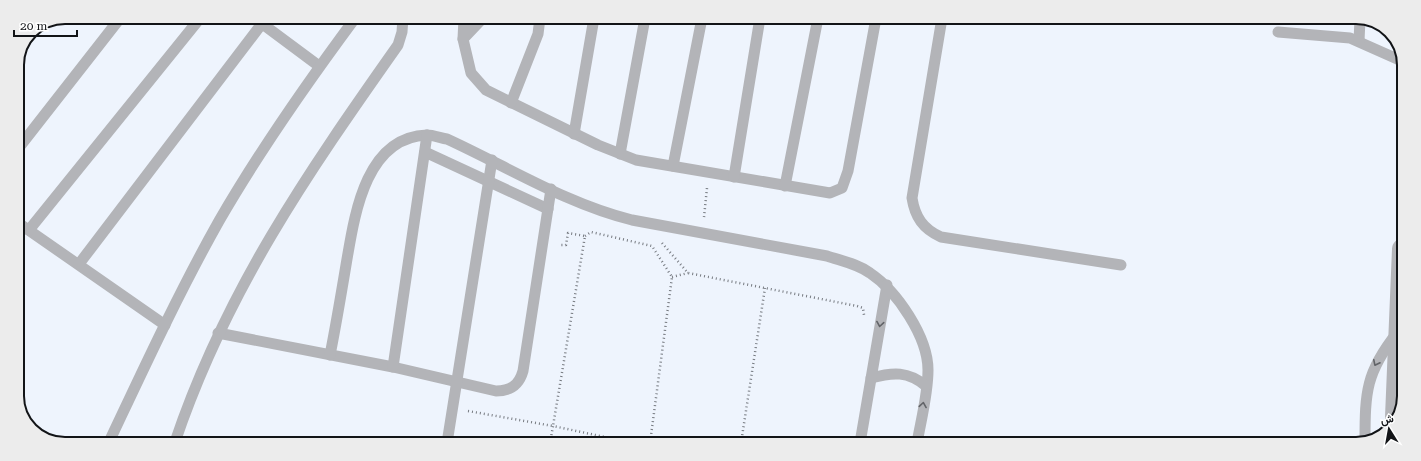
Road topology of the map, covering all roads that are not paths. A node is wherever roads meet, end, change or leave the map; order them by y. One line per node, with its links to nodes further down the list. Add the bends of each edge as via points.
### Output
1 (116, 24): 26 (lane)
2 (195, 24): 37 (lane)
3 (257, 24): 38 (lane)
4 (267, 24): 22 (lane)
5 (351, 24): 22 (lane)
6 (403, 24): 43 (lane, via 398,45 329,142 292,200 242,285)
7 (464, 24): 19 (lane)
8 (477, 24): 19 (lane)
9 (539, 24): 23 (lane, via 538,34)
10 (593, 24): 24 (lane)
11 (644, 24): 28 (lane)
12 (701, 24): 30 (lane)
13 (759, 24): 31 (lane)
14 (817, 24): 33 (lane)
15 (875, 24): 33 (lane, via 848,171 842,188 830,193)
16 (941, 24): 39 (lane, via 912,198 921,223 940,237)
17 (1360, 24): 20 (lane)
18 (1278, 32): 20 (lane)
19 (463, 39): 23 (lane, via 470,72 486,90)
20 (1359, 41): 21 (lane)
21 (1396, 59)
22 (319, 66): 41 (lane, via 219,221)
23 (511, 103): 24 (lane)
24 (574, 134): 28 (lane)
25 (427, 135): 27 (lane); 29 (lane, via 447,139); 44 (lane, via 405,139 386,153 371,173 360,196)
26 (24, 141)
27 (425, 152): 32 (lane); 45 (lane)
28 (620, 154): 30 (lane, via 636,160)
29 (492, 160): 32 (lane); 34 (lane)
30 (673, 166): 31 (lane)
31 (734, 177): 33 (lane)
32 (488, 181): 35 (lane); 48 (lane)
33 (785, 186)
34 (551, 189): 35 (lane); 40 (lane, via 604,213 835,258 869,272)
35 (548, 209): 48 (lane, via 520,380 506,391)
36 (24, 227): 37 (lane)
37 (29, 230): 38 (lane)
38 (79, 264): 41 (lane)
39 (1121, 265)
40 (887, 285): 47 (lane, one-way to 47); 49 (lane, via 901,303 925,348 928,371)
41 (165, 325): 52 (lane)
42 (1397, 332): 51 (lane, one-way to 51, via 1382,352 1370,378 1365,410)
43 (218, 333): 44 (lane); 53 (lane)
44 (330, 355): 45 (lane)
45 (393, 367): 48 (lane)
46 (1397, 374): 50 (street)
47 (871, 378): 49 (lane, via 902,373 918,379); 55 (lane)
48 (456, 382): 54 (lane)
49 (926, 386): 56 (lane, one-way to 49)
50 (1396, 405)
51 (1365, 436)
52 (111, 437)
53 (177, 437)
54 (447, 437)
55 (861, 437)
56 (918, 437)

